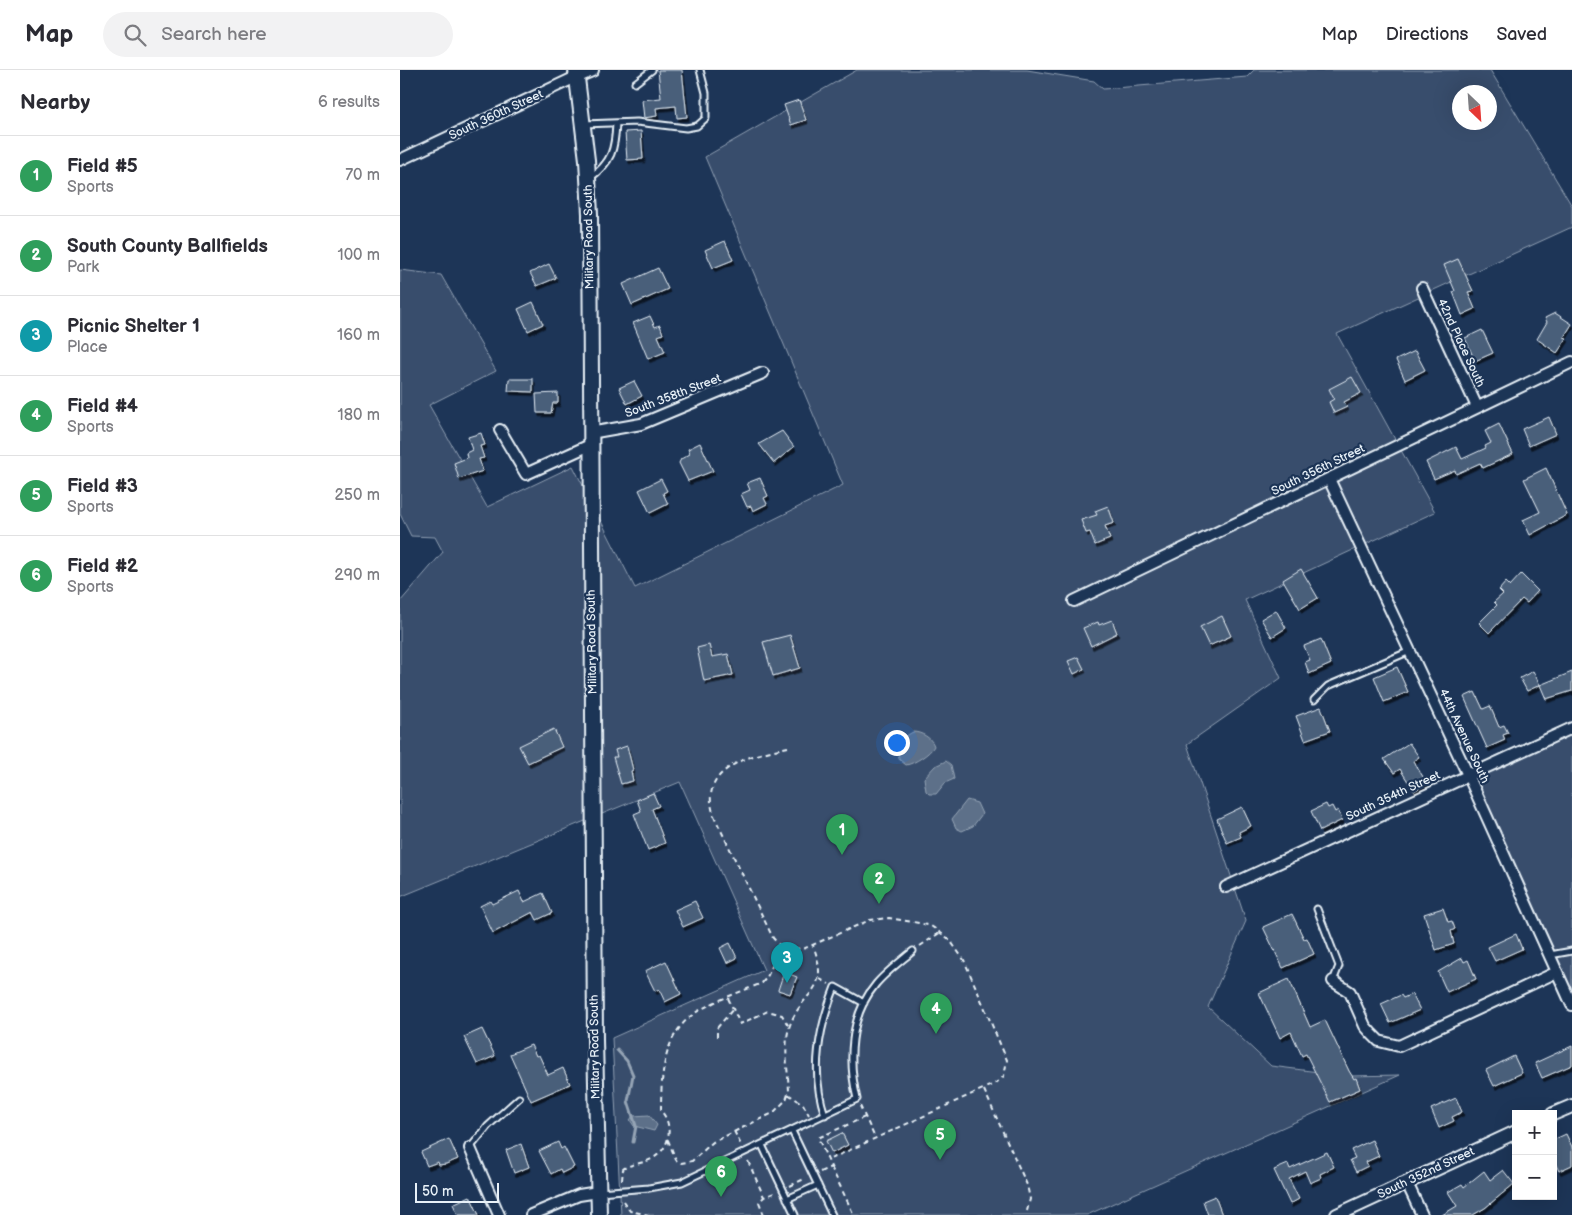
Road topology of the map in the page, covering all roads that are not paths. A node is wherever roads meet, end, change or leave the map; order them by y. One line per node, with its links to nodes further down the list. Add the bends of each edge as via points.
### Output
1 (592, 70): 4 (street, South 360th Street)
2 (652, 70): 5 (lane)
3 (700, 70): 6 (lane, via 706,93 706,118 697,126)
4 (577, 73): 7 (main road, Military Road South); 8 (street, South 360th Street)
5 (635, 83)
6 (616, 123): 7 (lane); 9 (lane, via 615,146 602,169)
7 (584, 124): 9 (main road, Military Road South)
8 (400, 160)
9 (588, 179): 15 (main road, Military Road South)
10 (1422, 288): 13 (street, 42nd Place South)
11 (1572, 362): 13 (street, South 356th Street)
12 (762, 373): 15 (street, South 358th Street, via 641,424)
13 (1477, 408): 16 (street, South 356th Street)
14 (500, 430): 15 (street, South 358th Street, via 526,474)
15 (590, 439): 41 (main road, Military Road South)
16 (1329, 479): 17 (street, South 356th Street); 18 (street, 44th Avenue South)
17 (1074, 601)
18 (1410, 651): 19 (lane, via 1328,686); 21 (street, 44th Avenue South)
19 (1314, 700)
20 (1572, 728): 21 (street, South 354th Street)
21 (1468, 775): 22 (street, South 354th Street); 26 (street, 44th Avenue South)
22 (1226, 887)
23 (1317, 909): 28 (lane, via 1340,966)
24 (913, 951): 29 (lane, via 876,984)
25 (1572, 951): 26 (lane)
26 (1550, 955): 27 (street, 44th Avenue South)
27 (1557, 972): 28 (street, via 1399,1046 1379,1041 1365,1026 1350,992); 30 (street, 44th Avenue South)
28 (1333, 981)
29 (864, 1003): 34 (lane, via 855,1032 851,1067 857,1099); 34 (lane, via 835,987 820,1033 817,1066 818,1091)
30 (1572, 1005)
31 (520, 1098): 38 (lane, via 488,1126)
32 (1572, 1106): 33 (street)
33 (1557, 1112)
34 (825, 1115): 35 (lane)
35 (792, 1131): 37 (lane); 40 (lane)
36 (1512, 1134): 39 (street, South 352nd Street)
37 (762, 1145): 41 (lane, via 682,1182); 42 (lane)
38 (470, 1148): 43 (street)
39 (1407, 1183): 48 (street, South 352nd Street); 49 (street)
40 (818, 1185): 42 (lane); 47 (lane)
41 (598, 1192): 44 (street, via 579,1195); 45 (main road, Military Road South)
42 (787, 1199): 46 (lane)
43 (499, 1215)
44 (531, 1215)
45 (599, 1215)
46 (795, 1215)
47 (832, 1215)
48 (1337, 1215)
49 (1422, 1215)

